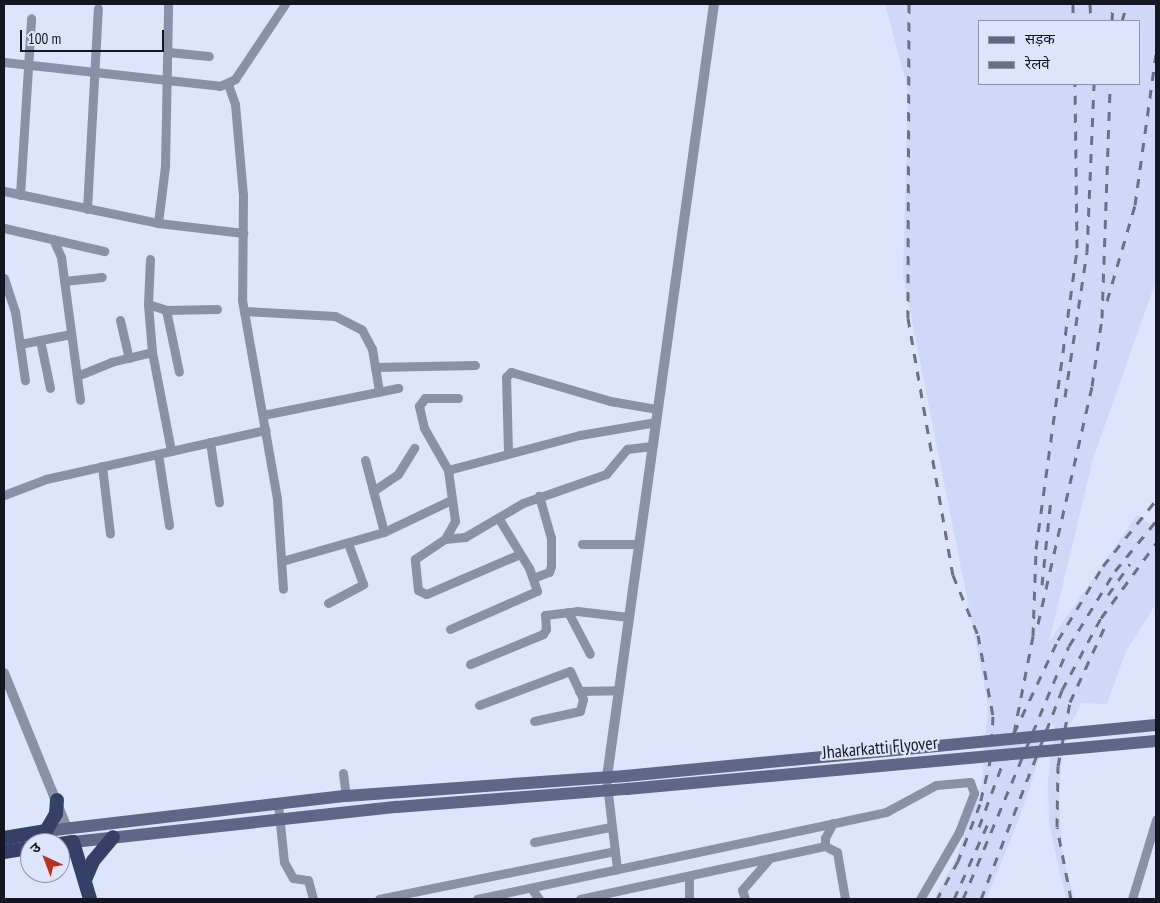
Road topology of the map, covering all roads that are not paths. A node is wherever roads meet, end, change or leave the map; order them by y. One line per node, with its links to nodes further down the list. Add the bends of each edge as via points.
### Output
1 (168, 4): 6 (street)
2 (285, 4): 12 (street)
3 (714, 4): 45 (street)
4 (98, 8): 10 (street)
5 (31, 18): 9 (street)
6 (168, 52): 7 (street); 11 (street)
7 (209, 56)
8 (4, 62): 9 (street)
9 (27, 63): 10 (street); 14 (street)
10 (97, 71): 11 (street); 15 (street)
11 (165, 79): 12 (street); 16 (street, via 165,166)
12 (228, 84): 18 (street, via 235,104)
13 (4, 191): 14 (street)
14 (20, 195): 15 (street)
15 (87, 210): 16 (street)
16 (158, 223): 18 (street)
17 (4, 228): 19 (street)
18 (243, 233): 28 (street)
19 (53, 239): 20 (street); 24 (street)
20 (104, 251)
21 (150, 259): 25 (street)
22 (102, 276): 24 (street)
23 (4, 278): 32 (street)
24 (64, 281): 30 (street)
25 (148, 304): 26 (street); 33 (street)
26 (166, 310): 27 (street); 37 (street)
27 (217, 310)
28 (244, 311): 36 (street, via 322,315 345,320 367,336); 46 (street)
29 (120, 320): 34 (street)
30 (71, 334): 31 (street); 38 (street)
31 (40, 340): 32 (street); 40 (street)
32 (20, 344): 39 (street)
33 (152, 352): 34 (street); 52 (street)
34 (129, 358): 38 (street)
35 (474, 365): 36 (street)
36 (375, 367): 42 (street)
37 (179, 372)
38 (77, 376): 44 (street)
39 (25, 380)
40 (50, 388)
41 (398, 388): 42 (street)
42 (379, 391): 46 (street)
43 (458, 398): 57 (street, via 430,397 420,402 424,428)
44 (80, 400)
45 (657, 408): 47 (street); 53 (street, via 610,401 510,372 506,377)
46 (264, 415): 48 (street)
47 (656, 422): 50 (street); 53 (street)
48 (266, 430): 49 (street); 72 (street)
49 (210, 442): 52 (street); 62 (street)
50 (652, 446): 60 (street, via 627,449 606,474); 70 (street)
51 (414, 448): 58 (street, via 398,474)
52 (171, 451): 54 (street)
53 (508, 452): 57 (street)
54 (158, 454): 56 (street); 64 (street)
55 (365, 460): 58 (street)
56 (102, 466): 59 (street, via 46,479); 66 (street)
57 (448, 470): 61 (street)
58 (373, 491): 65 (street)
59 (4, 495)
60 (539, 496): 63 (street); 73 (street, via 552,538 551,566 548,572)
61 (452, 500): 65 (street); 67 (street, via 456,516)
62 (219, 502)
63 (499, 519): 67 (street, via 465,536); 71 (street)
64 (170, 525)
65 (384, 532): 68 (street)
66 (110, 534)
67 (445, 539): 71 (street, via 415,559 418,590 424,594)
68 (348, 543): 72 (street); 75 (street, via 363,584)
69 (582, 544): 70 (street)
70 (639, 544): 77 (street)
71 (520, 554): 73 (street)
72 (282, 560): 74 (street)
73 (533, 578): 78 (street, via 537,591)
74 (283, 589)
75 (328, 603)
76 (568, 612): 77 (street); 79 (street); 80 (street, via 544,615 546,629 543,634)
77 (628, 616): 82 (street)
78 (450, 629)
79 (590, 654)
80 (470, 664)
81 (5, 677): 92 (street)
82 (618, 690): 83 (street); 89 (street)
83 (579, 691): 84 (street, via 570,671); 85 (street, via 584,703 580,711)
84 (479, 705)
85 (534, 721)
86 (1156, 725): 89 (main road, Jhakarkatti Flyover, bridge)
87 (1156, 741): 90 (main road, Jhakarkatti Flyover, bridge)
88 (343, 773): 91 (street)
89 (608, 777): 90 (street); 91 (main road, Jhakarkatti Flyover)
90 (606, 791): 95 (main road, Jhakarkatti Flyover, via 548,793); 98 (street)
91 (346, 796): 93 (main road, Jhakarkatti Flyover)
92 (57, 800): 97 (street); 99 (highway, via 56,814)
93 (278, 804): 95 (street); 97 (main road, Jhakarkatti Flyover)
94 (1156, 820): 127 (street)
95 (279, 821): 102 (main road, Jhakarkatti Flyover); 118 (street, via 284,862 293,878 308,880)
96 (832, 822): 107 (street); 112 (street); 126 (street, via 886,812 943,783 973,784 974,793 959,832)
97 (66, 826): 99 (main road, Jhakarkatti Flyover)
98 (610, 826): 104 (street); 109 (street)
99 (46, 831): 100 (highway)
100 (43, 833)
101 (4, 838): 103 (highway)
102 (113, 838): 105 (main road, Jhakarkatti Flyover); 114 (highway, via 93,861)
103 (20, 840)
104 (534, 842)
105 (70, 843)
106 (20, 846): 110 (highway)
107 (825, 846): 111 (street); 125 (street, via 837,852)
108 (70, 851): 114 (highway)
109 (614, 851): 112 (street); 119 (street)
110 (4, 852)
111 (768, 860): 113 (street); 124 (street, via 742,890)
112 (617, 869): 115 (street)
113 (689, 878): 122 (street); 123 (street)
114 (85, 880): 117 (highway)
115 (531, 888): 116 (street); 121 (street)
116 (507, 896): 120 (street)
117 (90, 899)
118 (312, 899)
119 (379, 899)
120 (477, 899)
121 (539, 899)
122 (580, 899)
123 (689, 899)
124 (745, 899)
125 (845, 899)
126 (920, 899)
127 (1132, 899)

